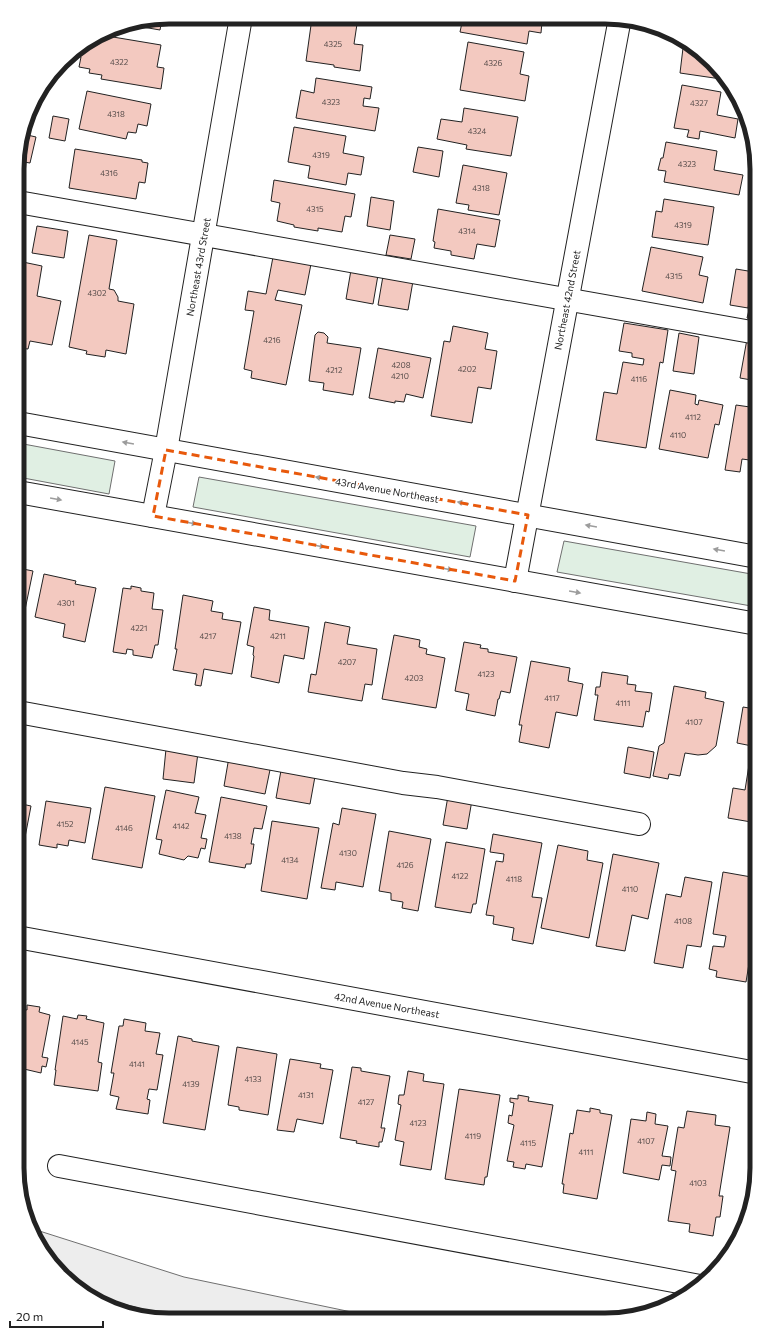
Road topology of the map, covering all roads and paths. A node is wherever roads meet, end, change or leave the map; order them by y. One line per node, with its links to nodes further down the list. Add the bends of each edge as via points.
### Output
1 (240, 24): 4 (street, Northeast 43rd Street)
2 (619, 24): 5 (street, Northeast 42nd Street)
3 (24, 203): 4 (street)
4 (204, 235): 5 (street); 8 (street, Northeast 43rd Street)
5 (567, 300): 6 (street); 10 (street, Northeast 42nd Street)
6 (750, 333)
7 (24, 424): 8 (street, 43rd Avenue Northeast, one-way to 7)
8 (166, 450): 10 (street, 43rd Avenue Northeast, one-way to 8); 11 (street, Northeast 43rd Street)
9 (24, 493): 11 (street, one-way to 11)
10 (528, 515): 12 (street, 43rd Avenue Northeast, one-way to 10); 13 (street, Northeast 42nd Street)
11 (153, 516): 13 (street, one-way to 13)
12 (750, 556)
13 (515, 581): 14 (street, one-way to 14)
14 (750, 623)
15 (24, 713): 16 (street)
16 (639, 824)
17 (24, 938): 18 (street, 42nd Avenue Northeast)
18 (750, 1072)
19 (59, 1166): 20 (street)
20 (691, 1284)

